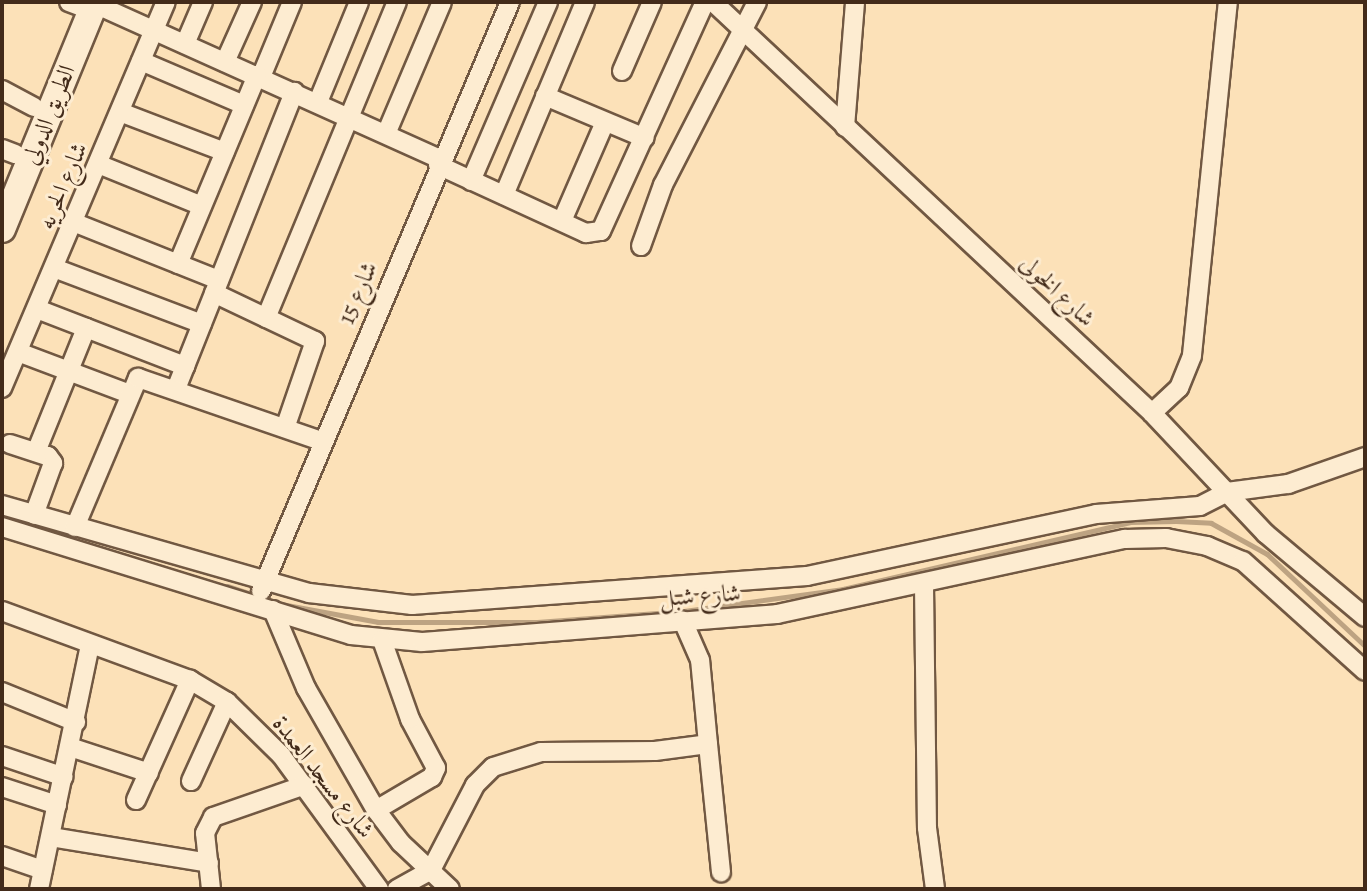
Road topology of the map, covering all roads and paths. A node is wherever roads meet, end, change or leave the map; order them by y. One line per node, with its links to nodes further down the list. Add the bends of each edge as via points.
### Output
1 (166, 2): 18 (street, شارع الحريه)
2 (203, 2): 20 (street)
3 (252, 2): 22 (street)
4 (292, 2): 24 (street)
5 (359, 2): 28 (street)
6 (397, 2): 32 (street)
7 (442, 2): 35 (street)
8 (510, 2): 39 (street, شارع 15)
9 (548, 2): 41 (street)
10 (585, 2): 27 (street)
11 (652, 2): 23 (street)
12 (705, 2): 36 (street)
13 (713, 2): 19 (street, شارع الخولى)
14 (757, 2): 19 (street)
15 (855, 2): 34 (street)
16 (1228, 2): 62 (street, via 1192,355 1179,388)
17 (84, 4): 18 (street); 30 (street, الطريق الدولي); 47 (street, الطريق الدولي)
18 (155, 30): 20 (street); 21 (street, شارع الحريه)
19 (742, 30): 34 (street, شارع الخولى); 48 (street, via 663,185)
20 (185, 44): 22 (street)
21 (141, 61): 29 (street); 31 (street, شارع الحريه)
22 (225, 62): 24 (street)
23 (622, 71)
24 (259, 76): 26 (street); 29 (street)
25 (2, 90): 30 (street)
26 (294, 92): 28 (street); 51 (street)
27 (545, 96): 33 (street); 43 (street)
28 (318, 102): 32 (street)
29 (244, 105): 38 (street)
30 (34, 107): 37 (street, الطريق الدولي)
31 (120, 112): 38 (street); 40 (street, شارع الحريه)
32 (349, 117): 35 (street); 53 (street)
33 (605, 122): 36 (street); 45 (street)
34 (845, 127): 62 (street, شارع الخولى)
35 (386, 134): 39 (street)
36 (645, 138): 45 (street, via 607,225 586,233)
37 (8, 151): 42 (street, الطريق الدولي)
38 (225, 152): 44 (street)
39 (439, 162): 41 (street); 64 (street, شارع 15)
40 (98, 164): 44 (street); 46 (street, شارع الحريه)
41 (471, 181): 43 (street)
42 (2, 185)
43 (504, 195): 45 (street)
44 (202, 206): 49 (street)
45 (562, 221)
46 (73, 222): 49 (street); 50 (street, شارع الحريه)
47 (2, 229)
48 (641, 246)
49 (178, 264): 51 (street)
50 (54, 268): 52 (street, شارع الحريه); 54 (street)
51 (217, 286): 53 (street); 54 (street)
52 (37, 309): 55 (street); 56 (street, شارع الحريه)
53 (266, 318): 63 (street, via 309,337 316,348)
54 (202, 324): 57 (street)
55 (86, 328): 57 (street); 58 (street)
56 (18, 352): 58 (street); 60 (street, شارع الحريه)
57 (185, 366): 61 (street)
58 (69, 371): 59 (street); 66 (street)
59 (133, 387): 61 (street, via 144,378); 72 (street)
60 (2, 388)
61 (176, 389): 63 (street)
62 (1152, 413): 68 (street, شارع الخولى)
63 (285, 428): 64 (street)
64 (321, 441): 75 (street, شارع 15)
65 (10, 444): 66 (street)
66 (36, 452): 70 (street, via 51,459 53,468)
67 (1365, 457): 68 (street, شارع شبل, via 1288,484)
68 (1227, 492): 73 (street, شارع الخولى); 75 (street, شارع شبل, via 1189,509 1096,514 887,562 772,581 412,605 343,600)
69 (2, 505): 70 (street, شارع شبل)
70 (34, 515): 72 (street, شارع شبل)
71 (2, 527): 77 (street, شارع شبل)
72 (75, 527): 75 (street, شارع شبل)
73 (1264, 537): 74 (street); 79 (street, شارع الخولى)
74 (1245, 558): 76 (street, شارع شبل, via 1187,541 1135,538); 83 (street, شارع شبل)
75 (266, 580): 77 (street, شارع 15)
76 (924, 585): 80 (street, شارع شبل, via 777,614); 110 (street, via 927,828)
77 (264, 607): 81 (street, شارع شبل); 98 (street)
78 (2, 611): 82 (street, شارع مسجد العمدة)
79 (1365, 617)
80 (683, 621): 81 (street, شارع شبل, via 460,641); 88 (street, via 700,660)
81 (382, 640): 98 (street, via 410,719 436,768 432,777)
82 (90, 645): 84 (street, شارع مسجد العمدة); 87 (street)
83 (1365, 671)
84 (190, 680): 86 (street, شارع مسجد العمدة); 91 (street)
85 (2, 692): 87 (street)
86 (227, 702): 93 (street); 94 (street, شارع مسجد العمدة)
87 (76, 722): 89 (street)
88 (708, 744): 103 (street, via 655,751 541,752 493,767 475,785); 104 (street)
89 (70, 747): 91 (street); 92 (street)
90 (2, 756): 92 (street)
91 (149, 773): 96 (street)
92 (64, 777): 97 (street)
93 (191, 781)
94 (305, 785): 101 (street, via 213,817 205,833); 107 (street, شارع مسجد العمدة)
95 (2, 787): 97 (street)
96 (136, 800)
97 (57, 805): 99 (street)
98 (376, 810): 103 (street)
99 (51, 837): 101 (street); 102 (street)
100 (2, 856): 102 (street)
101 (209, 863): 106 (street)
102 (43, 870): 105 (street)
103 (431, 870): 108 (street); 109 (street)
104 (721, 872)
105 (39, 889)
106 (211, 889)
107 (379, 889)
108 (397, 889)
109 (450, 889)
110 (935, 889)

